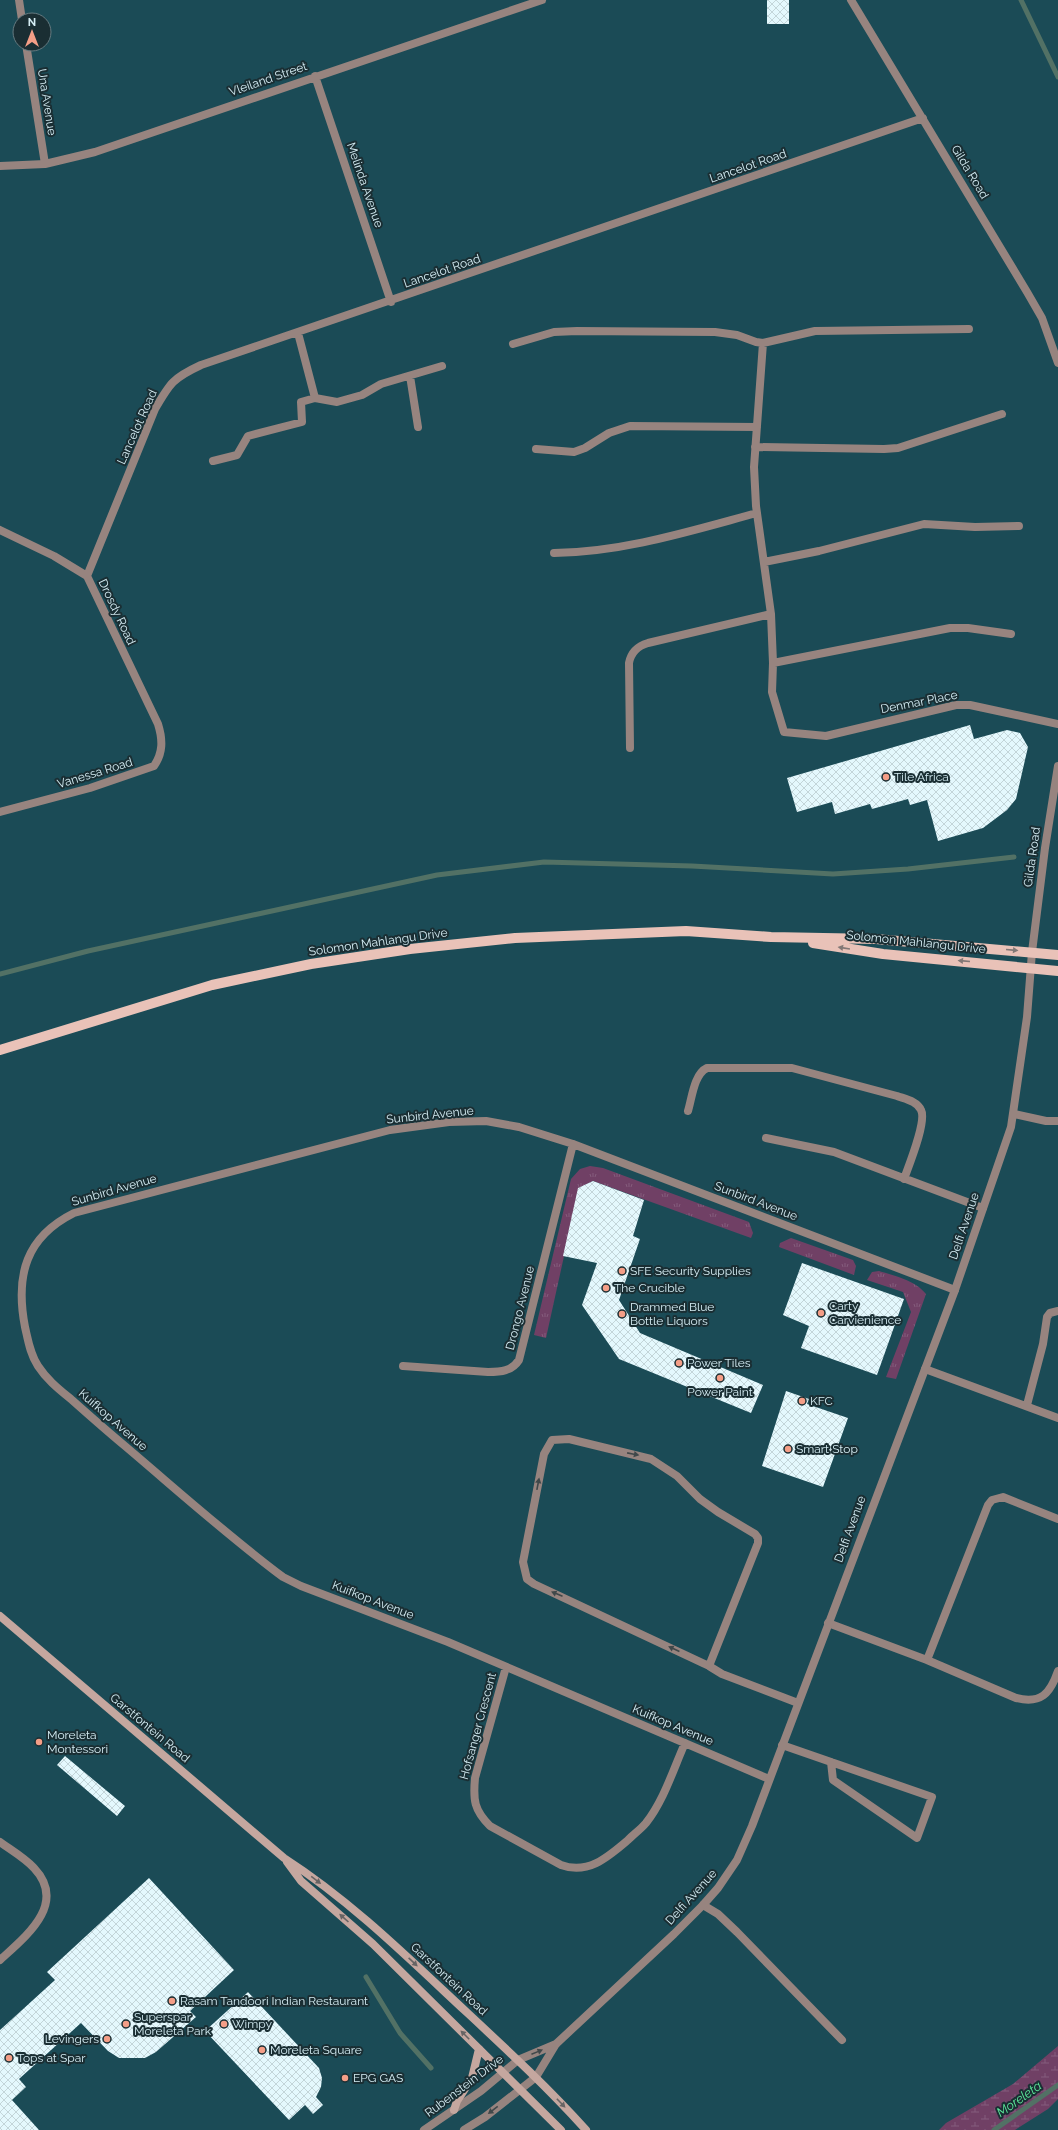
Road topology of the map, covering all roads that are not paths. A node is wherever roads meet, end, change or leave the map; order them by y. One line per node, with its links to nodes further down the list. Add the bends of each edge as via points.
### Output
1 (19, 0): 4 (street)
2 (542, 0): 6 (street, Vleiland Street)
3 (850, 0): 7 (street, Gilda Road)
4 (21, 12)
5 (27, 52): 8 (street, Una Avenue)
6 (315, 76): 8 (street, Vleiland Street, via 95,152); 10 (street, Melinda Avenue)
7 (923, 118): 10 (street, Lancelot Road); 15 (street, Gilda Road, via 1031,298 1042,318)
8 (45, 164): 9 (street, Vleiland Street)
9 (0, 166)
10 (391, 302): 12 (street, Lancelot Road)
11 (969, 329): 13 (street, via 815,331)
12 (298, 333): 18 (street); 30 (street, Lancelot Road, via 201,365 179,375 155,409)
13 (763, 343): 14 (street, via 715,332 577,331 554,332); 21 (street)
14 (513, 344)
15 (1058, 363)
16 (442, 366): 17 (street)
17 (410, 376): 18 (street, via 381,384 362,395 337,402); 20 (street)
18 (315, 398): 24 (street, via 301,402 302,422 248,436 237,455)
19 (1002, 414): 22 (street, via 898,448)
20 (418, 427)
21 (757, 427): 22 (street); 23 (street, via 630,426 609,433 574,452)
22 (755, 447): 25 (street)
23 (536, 449)
24 (213, 461)
25 (757, 513): 28 (street, via 610,549); 29 (street)
26 (1019, 526): 29 (street, via 924,524 819,551)
27 (0, 530): 30 (street, Drosdy Road, via 54,556)
28 (554, 553)
29 (764, 562): 31 (street)
30 (87, 576): 34 (street, Drosdy Road)
31 (771, 614): 33 (street); 36 (street, via 648,643 635,650 629,663)
32 (1011, 634): 33 (street, via 950,628)
33 (773, 663): 35 (street, Denmar Place, via 772,692 784,732 826,736 956,705 970,705)
34 (158, 724): 38 (street, Vanessa Road, via 161,751 154,766 90,788)
35 (1058, 724)
36 (630, 748)
37 (1058, 766): 40 (street, Gilda Road)
38 (0, 812)
39 (771, 937): 40 (main road, Solomon Mahlangu Drive, one-way to 40, via 876,939); 42 (main road, Solomon Mahlangu Drive, one-way to 39, via 883,954); 44 (main road, Solomon Mahlangu Drive, via 686,931 616,932 515,938 410,949 311,964 212,985)
40 (1032, 952): 41 (main road, Solomon Mahlangu Drive); 42 (street, Delfi Avenue)
41 (1058, 955)
42 (1031, 968): 43 (main road, Solomon Mahlangu Drive); 46 (street, Delfi Avenue)
43 (1058, 971)
44 (0, 1050)
45 (688, 1111): 50 (street, via 698,1076 702,1070 708,1068 792,1068 897,1096 914,1102 922,1110 923,1121)
46 (1014, 1114): 47 (street); 51 (street, Delfi Avenue)
47 (1058, 1121)
48 (766, 1138): 50 (street, via 834,1152)
49 (573, 1144): 52 (street, Sunbird Avenue); 54 (street, Sunbird Avenue, via 519,1127 486,1121 449,1122 390,1130 74,1213 45,1232 24,1267 22,1300); 55 (street, Drongo Avenue, via 520,1360 516,1365 501,1372)
50 (904, 1178): 51 (street)
51 (983, 1208): 52 (street, Delfi Avenue)
52 (955, 1290): 56 (street, Delfi Avenue)
53 (1058, 1311): 57 (street, via 1050,1313 1048,1317)
54 (30, 1351): 64 (street, Kuifkop Avenue, via 37,1365 53,1383 283,1577)
55 (403, 1366)
56 (925, 1369): 57 (street); 61 (street, Delfi Avenue)
57 (1027, 1405): 58 (street)
58 (1058, 1418)
59 (1058, 1519): 62 (street, via 1003,1497 992,1500)
60 (0, 1616): 72 (main road, Garstfontein Road)
61 (828, 1623): 62 (street); 66 (street, Delfi Avenue)
62 (927, 1660): 65 (street, via 988,1687 1029,1701 1045,1695)
63 (709, 1666): 63 (street, one-way to 63, via 527,1579 523,1562 544,1454 552,1440 569,1439 652,1459 677,1476 700,1499 758,1538); 66 (street, via 722,1674)
64 (506, 1667): 67 (street, Kuifkop Avenue); 67 (street, Hofsanger Crescent, via 475,1778 475,1807 490,1826 568,1868 597,1864 645,1824 665,1789)
65 (1058, 1671)
66 (798, 1703): 68 (street, Delfi Avenue)
67 (685, 1743): 70 (street, Kuifkop Avenue)
68 (782, 1745): 69 (street); 70 (street, Delfi Avenue)
69 (831, 1762): 69 (street, via 932,1797 917,1838 833,1780)
70 (769, 1779): 73 (street, Delfi Avenue, via 737,1860)
71 (0, 1842): 74 (street, via 34,1868 46,1888 46,1906 40,1920)
72 (284, 1858): 77 (main road, Garstfontein Road, one-way to 72, via 373,1944 301,1881); 78 (main road, Garstfontein Road, one-way to 78, via 331,1891 384,1936)
73 (703, 1905): 75 (street, via 718,1914 737,1932); 76 (street, Delfi Avenue)
74 (0, 1960)
75 (842, 2040)
76 (556, 2044): 78 (street, Delfi Avenue, one-way to 76); 80 (street, Delfi Avenue)
77 (479, 2048): 79 (main road, Garstfontein Road); 82 (main road, via 472,2078)
78 (518, 2060): 79 (street, Rubenstein Drive); 80 (main road, Garstfontein Road)
79 (503, 2073): 81 (main road, Garstfontein Road); 82 (street, Rubenstein Drive)
80 (536, 2077): 81 (street); 86 (main road, Garstfontein Road, one-way to 86)
81 (521, 2089): 84 (street, one-way to 84); 85 (main road, Garstfontein Road)
82 (454, 2110): 83 (street, Rubenstein Drive)
83 (424, 2130)
84 (464, 2130)
85 (561, 2130)
86 (586, 2130)

